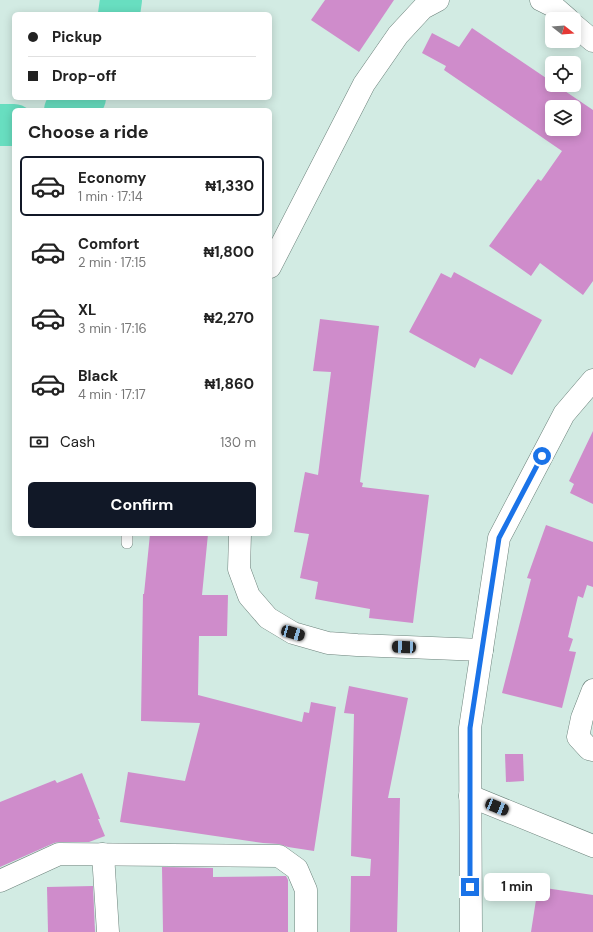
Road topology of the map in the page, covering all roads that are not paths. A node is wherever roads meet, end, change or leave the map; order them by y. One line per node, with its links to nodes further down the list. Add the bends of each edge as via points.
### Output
1 (438, 0): 6 (street, via 423,8 398,35 364,84)
2 (541, 0): 3 (street)
3 (560, 12)
4 (581, 31): 5 (street)
5 (593, 41)
6 (272, 263)
7 (593, 380): 9 (street, via 564,414 499,538)
8 (240, 536): 9 (street, via 239,569 249,596 268,618 293,633 328,643)
9 (482, 650): 12 (street, via 470,728)
10 (593, 690): 11 (street, via 578,737)
11 (593, 750)
12 (470, 796): 13 (street); 18 (street)
13 (593, 846)
14 (103, 854): 15 (street, via 59,854); 16 (street); 17 (street, via 279,856 297,869 306,890)
15 (0, 881)
16 (108, 932)
17 (306, 932)
18 (471, 932)

